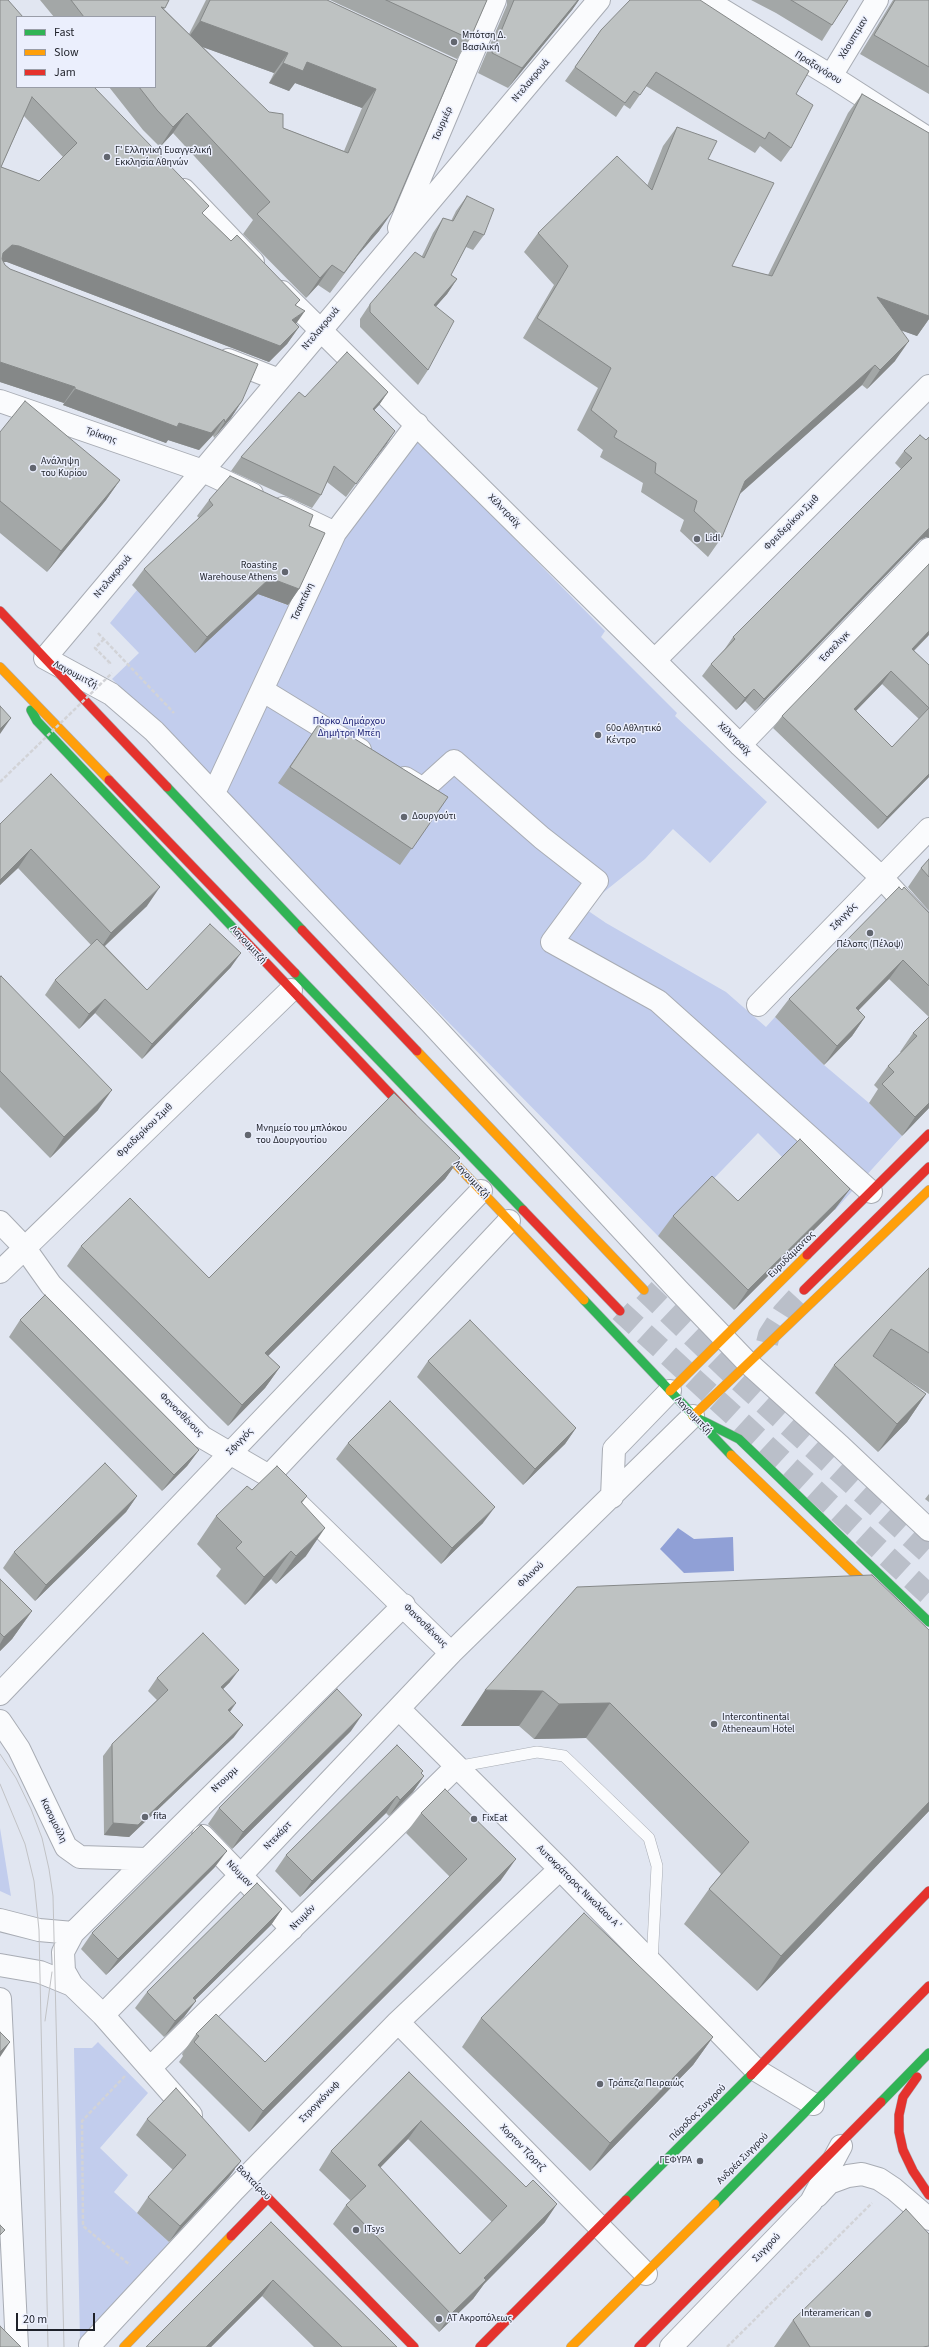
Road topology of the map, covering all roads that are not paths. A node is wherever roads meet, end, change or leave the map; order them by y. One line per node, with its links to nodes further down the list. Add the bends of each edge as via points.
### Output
1 (495, 0): 6 (street, Τουρμέρ)
2 (599, 0): 10 (street, Ντελακρουά)
3 (706, 0): 7 (street, Πραξαγόρου)
4 (876, 0): 7 (street, Χάουπτμαν)
5 (442, 66): 6 (street)
6 (463, 76): 10 (street, Τουρμέρ)
7 (831, 76): 8 (street, Πραξαγόρου)
8 (929, 139)
9 (172, 178): 11 (street, Χέλντραϊχ)
10 (391, 247): 11 (street, Ντελακρουά)
11 (319, 330): 13 (street, Ντελακρουά); 16 (street, Χέλντραϊχ)
12 (206, 352): 13 (street)
13 (279, 380): 17 (street, Ντελακρουά)
14 (929, 386): 22 (street, Φρειδερίκου Σμιθ)
15 (0, 401): 17 (street, Τρίκκης)
16 (417, 424): 18 (street, Τσακτάνη); 22 (street, Χέλντραϊχ)
17 (203, 471): 18 (street, Τρίκκης); 21 (street, Ντελακρουά)
18 (336, 533): 25 (street, Τσακτάνη)
19 (929, 549): 26 (street, Έσσελιγκ)
20 (0, 611): 21 (main road, Λαγουμιτζή)
21 (45, 658): 27 (street, Λαγουμιτζή, via 111,694 154,731); 44 (main road, Λαγουμιτζή)
22 (655, 660): 26 (street, Χέλντραϊχ)
23 (0, 666): 24 (main road, Λαγουμιτζή)
24 (14, 682): 31 (main road, Λαγουμιτζή, via 37,721); 46 (main road, Λαγουμιτζή)
25 (262, 690): 27 (street, Τσακτάνη); 39 (street, via 423,789 454,761 542,838 598,881 552,942 658,1001)
26 (740, 745): 29 (street, Χέλντραϊχ)
27 (214, 793): 47 (street, Λαγουμιτζή)
28 (929, 829): 29 (street, Σφιγγός)
29 (882, 878): 30 (street, Χέλντραϊχ); 32 (street, Σφιγγός)
30 (929, 929)
31 (291, 990): 33 (main road, Λαγουμιτζή); 42 (street, Φρειδερίκου Σμιθ)
32 (758, 1005)
33 (416, 1122)
34 (427, 1134): 38 (main road, Λαγουμιτζή)
35 (929, 1134): 39 (main road, Ευρυδάμαντος)
36 (929, 1167): 45 (main road)
37 (929, 1190): 48 (main road)
38 (481, 1191): 40 (main road, Λαγουμιτζή); 51 (street, Σφιγγός)
39 (871, 1192): 47 (main road, Ευρυδάμαντος)
40 (509, 1221): 49 (main road, Λαγουμιτζή); 52 (street)
41 (0, 1222): 42 (street, Φανοσθένους)
42 (24, 1247): 43 (street, Φρειδερίκου Σμιθ); 51 (street, Φανοσθένους, via 51,1285 202,1437)
43 (0, 1272)
44 (644, 1290)
45 (804, 1290)
46 (620, 1311)
47 (725, 1338): 48 (street, Λαγουμιτζή); 49 (main road, Ευρυδάμαντος)
48 (747, 1362): 50 (main road); 54 (street, Λαγουμιτζή)
49 (670, 1391): 50 (main road, Λαγουμιτζή); 53 (street, via 614,1449)
50 (693, 1416): 53 (street, Φιλινού); 55 (main road, Λαγουμιτζή); 57 (main road, via 739,1438)
51 (230, 1454): 52 (street, Φανοσθένους); 59 (street, Σφιγγός)
52 (269, 1476): 56 (street, Φανοσθένους)
53 (612, 1497): 58 (street, Φιλινού)
54 (929, 1530)
55 (883, 1602)
56 (404, 1605): 58 (street, Φανοσθένους); 63 (street, Ντουρμ)
57 (929, 1622)
58 (451, 1653): 60 (street, Ντεκάρτ)
59 (0, 1694)
60 (399, 1710): 62 (street, Αυτοκράτορος Νικολάου Α΄); 66 (street, Ντεκάρτ)
61 (0, 1721): 64 (street, Κασομούλη, via 19,1749 66,1847 80,1857)
62 (456, 1767): 65 (street, Αυτοκράτορος Νικολάου Α΄); 69 (street, Ντυμόν); 71 (lane, via 537,1752 564,1756 649,1838 657,1866)
63 (186, 1819): 64 (street, Ντουρμ); 66 (street, Νόυμαν)
64 (147, 1859): 70 (street, Ντουρμ)
65 (560, 1869): 71 (street, Αυτοκράτορος Νικολάου Α΄); 77 (street, Στρογκόνωφ)
66 (240, 1876): 69 (street, Νόυμαν); 76 (street, Ντεκάρτ)
67 (929, 1891): 81 (main road, Πάροδος Συγγρού)
68 (0, 1920): 70 (street, via 39,1930)
69 (292, 1929): 80 (street, Ντυμόν)
70 (73, 1933): 73 (street, Ντουρμ, via 63,1952 64,1971)
71 (652, 1964): 81 (street, Αυτοκράτορος Νικολάου Α΄)
72 (0, 1965): 73 (street, via 40,1972)
73 (72, 1985): 76 (street)
74 (929, 1986): 84 (main road, Ανδρέα Συγγρού)
75 (0, 1999): 98 (street)
76 (103, 2015): 80 (street)
77 (398, 2022): 88 (street, Στρογκόνωφ); 93 (street, Χορτον Τζορτζ)
78 (929, 2053): 86 (main road)
79 (929, 2059): 82 (main road)
80 (150, 2068): 85 (street)
81 (756, 2070): 84 (street, Αυτοκράτορος Νικολάου Α΄); 93 (main road, Πάροδος Συγγρού)
82 (914, 2082): 83 (main road); 89 (main road, via 903,2097 899,2132 903,2150 913,2171)
83 (912, 2103)
84 (813, 2104): 94 (main road, Ανδρέα Συγγρού)
85 (206, 2132)
86 (847, 2137): 91 (street, Συγγρού); 103 (main road)
87 (231, 2161): 88 (street, Βολταίρου)
88 (247, 2178): 90 (street, Βολταίρου); 96 (street, Στρογκόνωφ)
89 (929, 2195)
90 (268, 2198): 99 (main road); 100 (main road, Βολταίρου)
91 (811, 2202): 92 (street, via 829,2183 862,2174 890,2186); 104 (street, Συγγρού)
92 (929, 2219)
93 (599, 2227): 94 (street, Χορτον Τζορτζ); 101 (main road, Πάροδος Συγγρού)
94 (646, 2274): 102 (main road, Ανδρέα Συγγρού)
95 (0, 2338): 97 (street)
96 (90, 2345)
97 (9, 2347)
98 (17, 2347)
99 (124, 2347)
100 (414, 2347)
101 (480, 2347)
102 (571, 2347)
103 (640, 2347)
104 (671, 2347)

